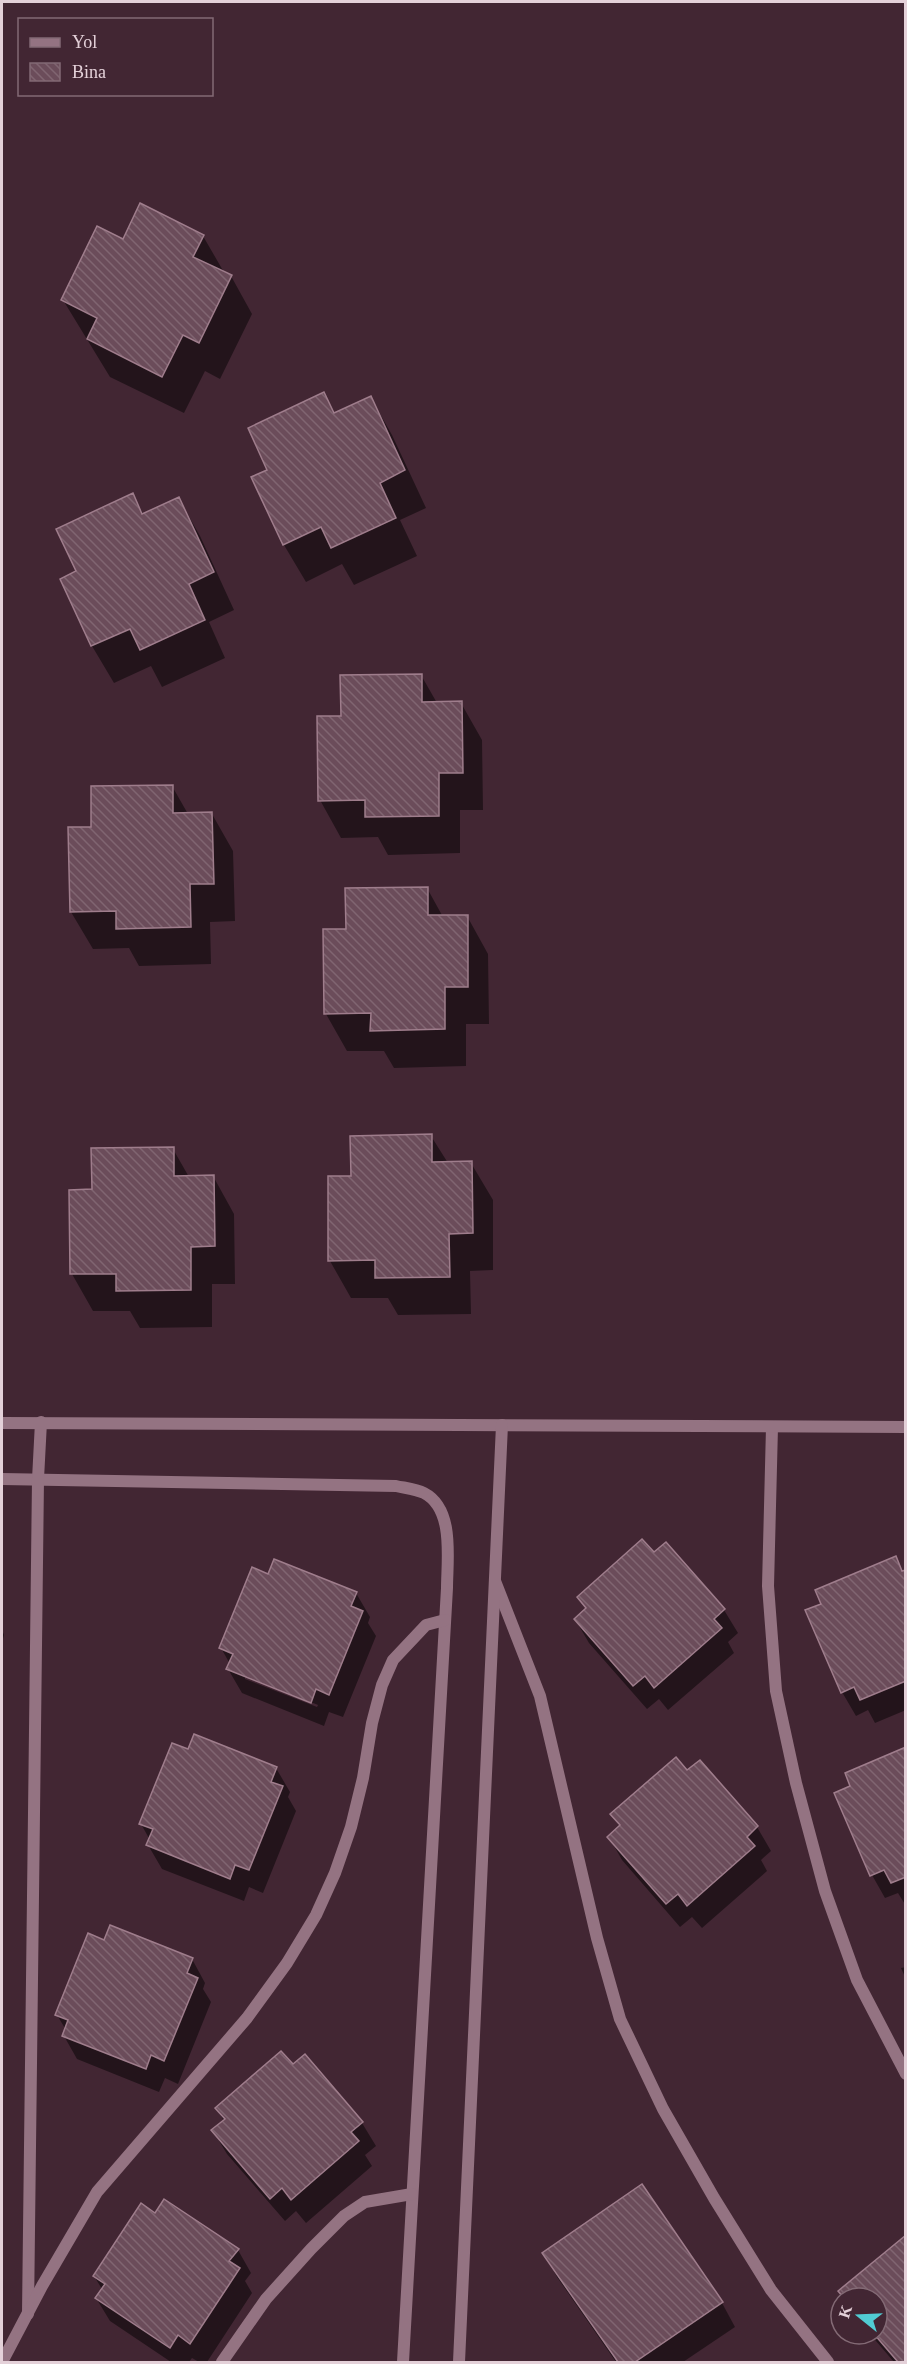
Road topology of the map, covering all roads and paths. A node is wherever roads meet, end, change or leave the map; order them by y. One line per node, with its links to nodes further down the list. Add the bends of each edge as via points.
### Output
1 (41, 1422): 2 (street); 3 (street); 7 (street)
2 (2, 1423)
3 (502, 1425): 4 (street); 8 (street)
4 (772, 1426): 5 (street); 10 (street, via 768,1586 776,1691 825,1891 857,1980)
5 (906, 1427)
6 (2, 1479): 7 (street)
7 (38, 1479): 9 (street, via 396,1486 425,1494 441,1511 447,1539); 12 (street)
8 (495, 1581): 16 (street); 17 (street, via 540,1696 620,2019 663,2109 714,2198 771,2290)
9 (445, 1620): 11 (street); 12 (street, via 426,1625 393,1660 380,1694 348,1836 316,1915 247,2018 97,2192)
10 (906, 2074)
11 (412, 2194): 14 (street, via 365,2202 344,2216 266,2299); 15 (street)
12 (28, 2314): 13 (street)
13 (2, 2362)
14 (222, 2362)
15 (403, 2362)
16 (459, 2362)
17 (828, 2362)

